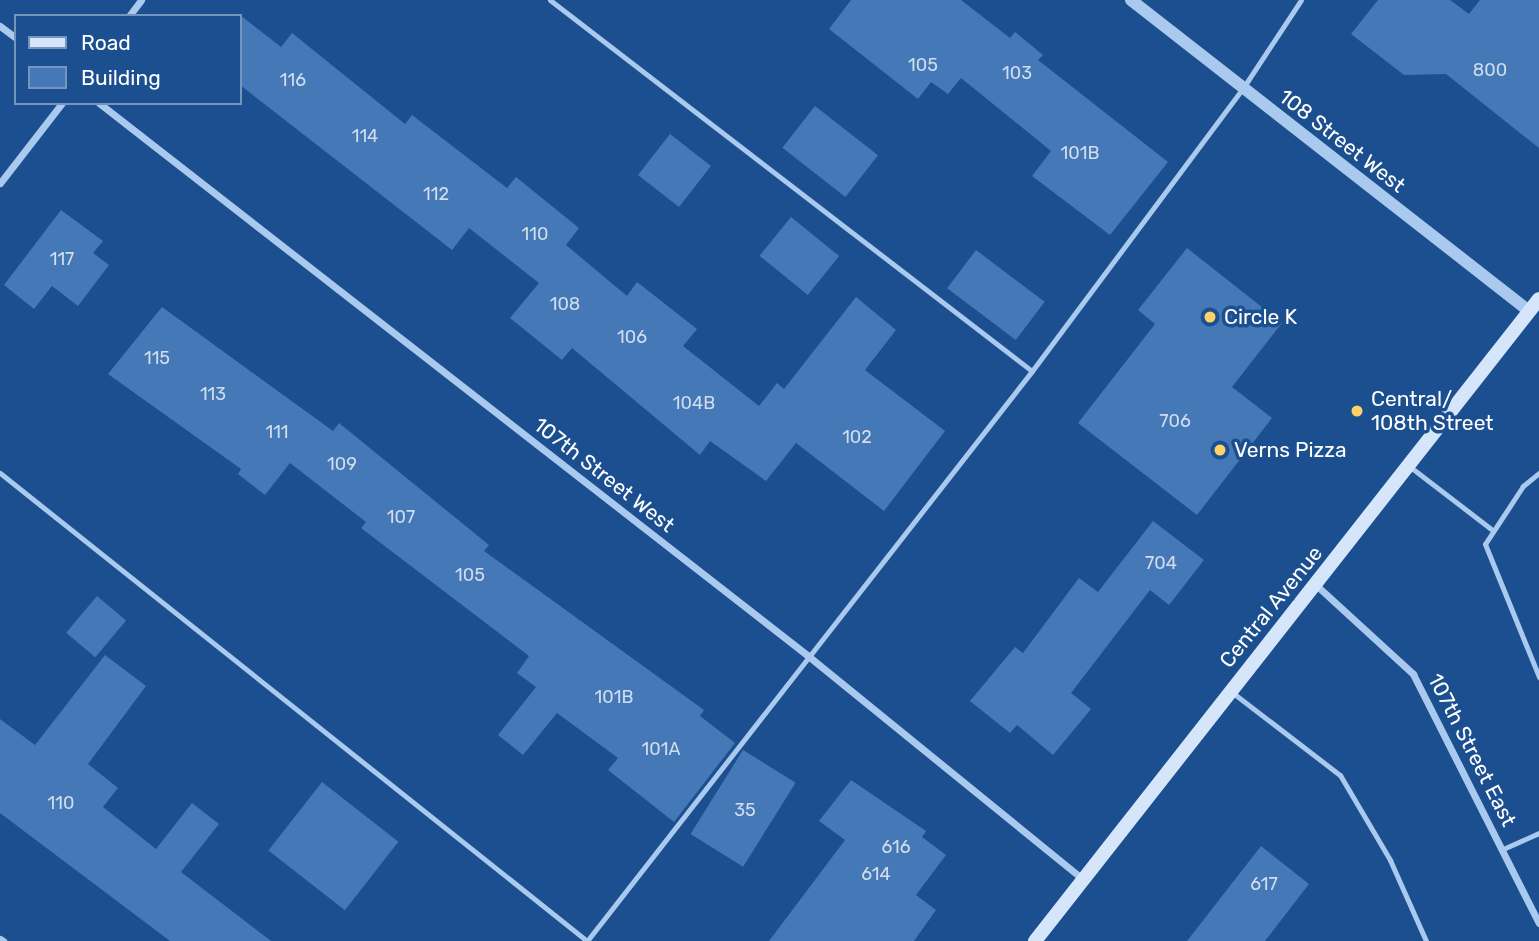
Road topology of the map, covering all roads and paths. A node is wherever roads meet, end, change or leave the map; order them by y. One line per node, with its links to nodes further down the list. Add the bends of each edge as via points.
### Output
1 (550, 0): 10 (lane)
2 (1131, 0): 4 (street, 108 Street West)
3 (1301, 0): 4 (lane)
4 (1243, 88): 9 (street, 108 Street West); 10 (lane)
5 (60, 105): 7 (street)
6 (102, 105): 16 (street, 107th Street West)
7 (0, 183)
8 (1539, 299): 9 (main road, Central Avenue)
9 (1534, 314): 11 (main road, Central Avenue)
10 (1032, 371): 16 (lane)
11 (1409, 466): 14 (lane); 15 (main road, Central Avenue)
12 (0, 473): 23 (lane)
13 (1539, 473): 14 (lane)
14 (1490, 529): 17 (lane, via 1486,558)
15 (1316, 585): 18 (main road, Central Avenue); 20 (street, 107th Street East, via 1413,674)
16 (807, 655): 21 (street, 107th Street West); 23 (lane)
17 (1539, 677)
18 (1231, 691): 21 (main road, Central Avenue); 25 (lane, via 1340,775 1391,860)
19 (1539, 833): 20 (lane)
20 (1503, 849): 22 (street, 107th Street East)
21 (1083, 879): 24 (main road, Central Avenue)
22 (1539, 923)
23 (587, 941)
24 (1035, 941)
25 (1426, 941)

